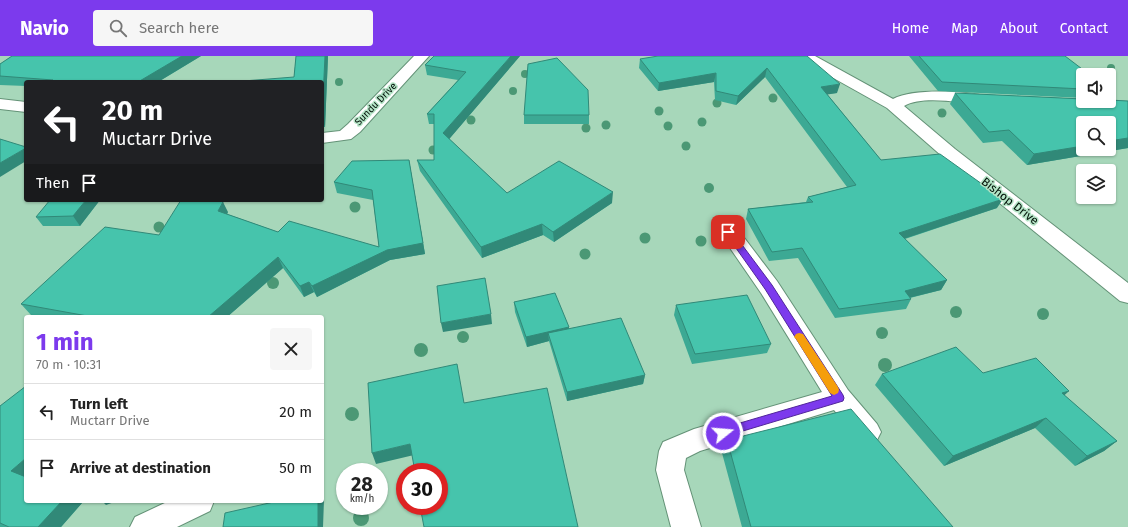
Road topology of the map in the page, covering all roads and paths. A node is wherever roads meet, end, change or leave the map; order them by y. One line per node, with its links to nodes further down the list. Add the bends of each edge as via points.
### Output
1 (422, 56): 7 (street, Sundu Drive, via 354,128 345,135)
2 (801, 56): 5 (street, Bishop Drive)
3 (999, 101): 5 (street, via 914,96)
4 (0, 104): 6 (street)
5 (893, 105): 9 (street, Bishop Drive, via 949,153)
6 (24, 107)
7 (324, 138)
8 (728, 232): 10 (street, via 769,287)
9 (1128, 295)
10 (839, 398): 11 (street); 14 (street, via 694,441 673,451 670,470)
11 (884, 451)
12 (196, 503): 13 (street)
13 (145, 527)
14 (686, 527)

